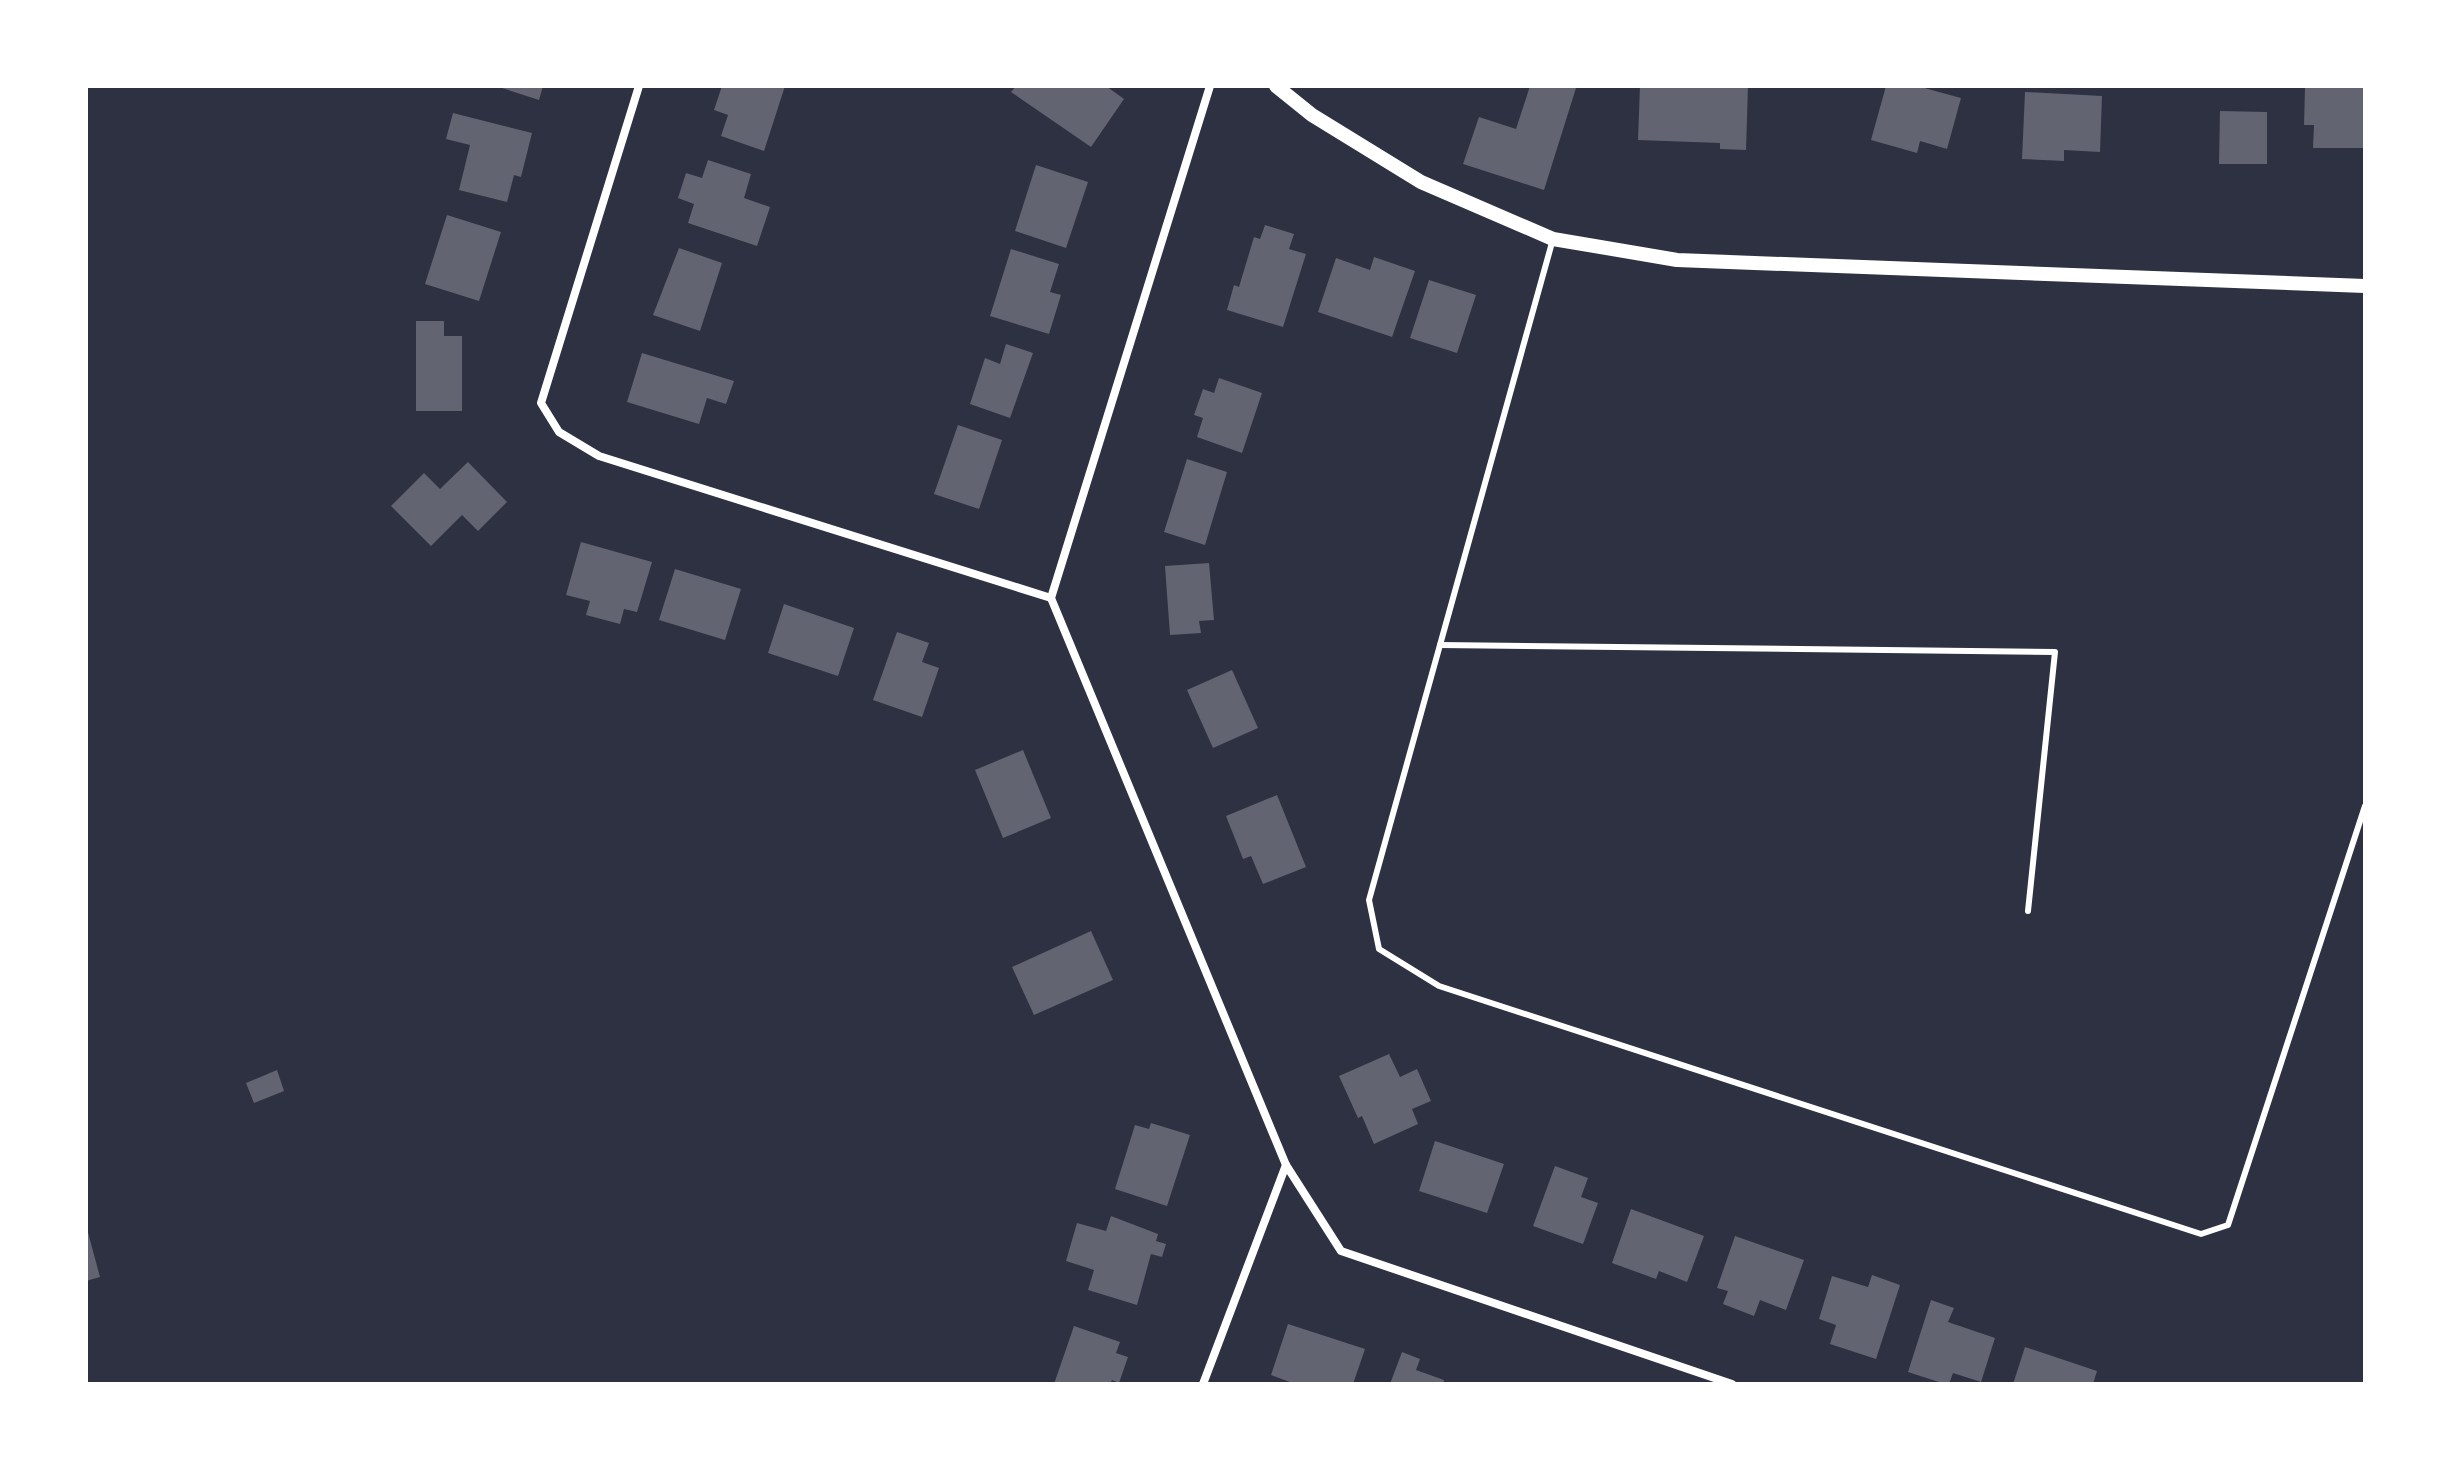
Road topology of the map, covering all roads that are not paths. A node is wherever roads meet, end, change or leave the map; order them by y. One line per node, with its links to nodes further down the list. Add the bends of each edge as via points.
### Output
1 (639, 86): 6 (street, via 541,403 559,432 599,456)
2 (1210, 86): 6 (street)
3 (1276, 86): 4 (street, via 1312,115 1421,182)
4 (1553, 239): 5 (street, via 1677,260); 7 (lane)
5 (2365, 286)
6 (1051, 598): 10 (street)
7 (1440, 645): 8 (lane, via 1369,900 1379,949 1439,986 2201,1234 2228,1225); 9 (lane, via 2055,652)
8 (2365, 806)
9 (2028, 911)
10 (1286, 1165): 11 (street); 12 (street, via 1341,1251)
11 (1203, 1384)
12 (1732, 1384)

